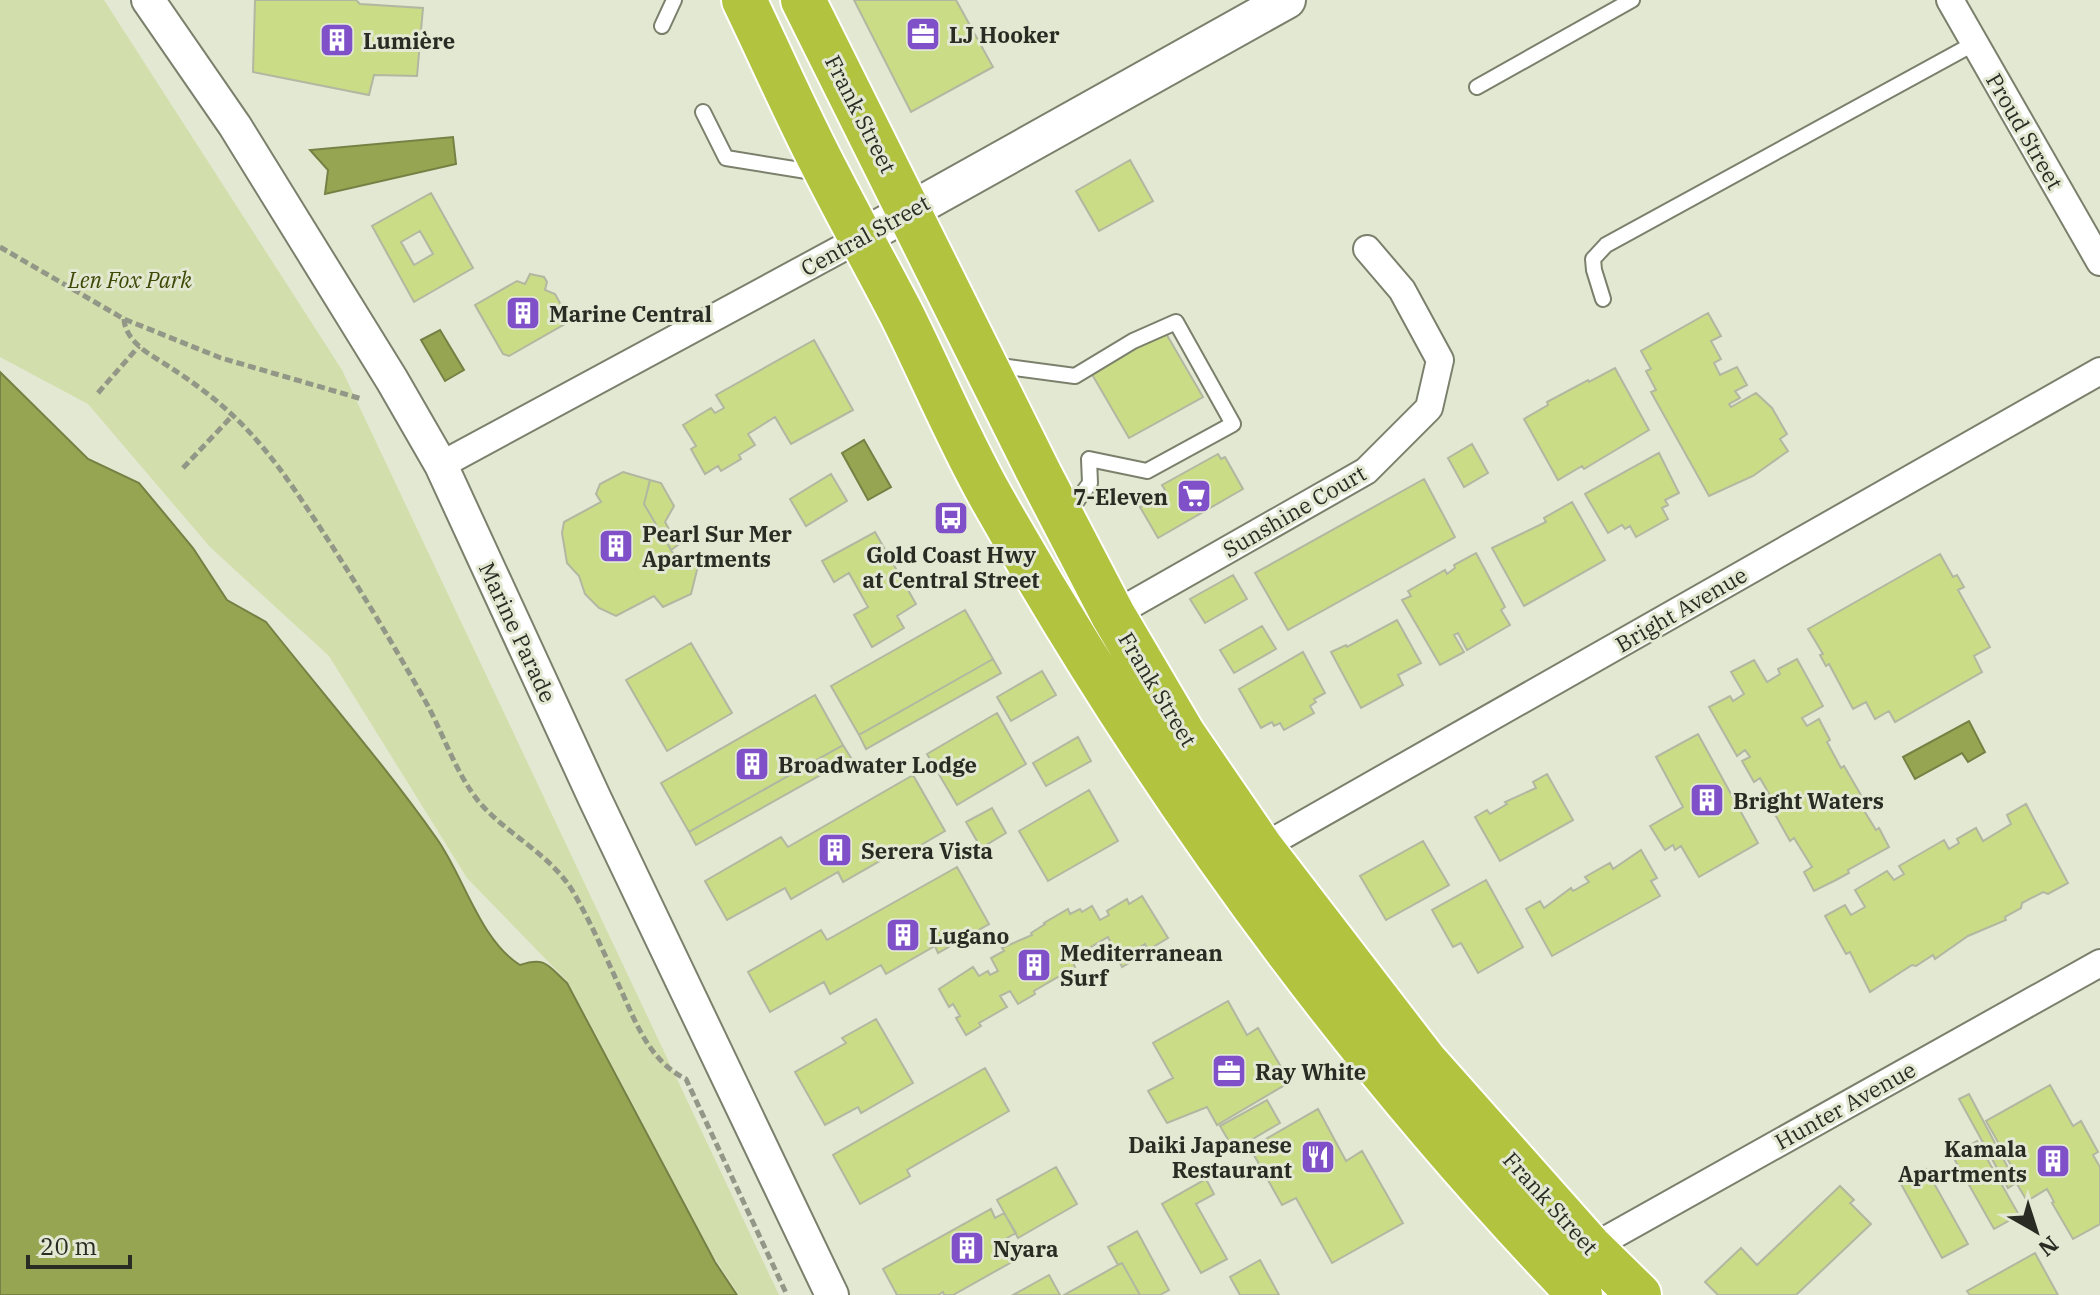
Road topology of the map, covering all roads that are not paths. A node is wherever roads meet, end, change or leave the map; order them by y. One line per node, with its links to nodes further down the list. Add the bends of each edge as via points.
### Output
1 (148, 0): 20 (street, Marine Parade, via 235,126)
2 (674, 0): 8 (lane)
3 (744, 0): 12 (highway, Frank Street)
4 (803, 0): 13 (highway, Frank Street)
5 (1287, 0): 13 (main road, Central Street)
6 (1632, 0): 10 (lane)
7 (1950, 0): 9 (street, Proud Street)
8 (662, 26)
9 (1975, 43): 16 (street, Proud Street); 17 (lane, via 1606,245 1593,259)
10 (1477, 87)
11 (703, 112): 12 (lane, via 726,158)
12 (828, 175): 14 (highway, Frank Street)
13 (910, 211): 14 (main road, Central Street); 18 (highway, Frank Street)
14 (861, 238): 20 (street, Central Street); 27 (highway, Frank Street, via 988,491 1076,642 1225,867 1392,1084)
15 (1367, 249): 22 (street, Sunshine Court, via 1402,290 1440,360 1429,408 1366,471)
16 (2100, 262)
17 (1603, 299)
18 (985, 364): 21 (highway, Frank Street); 21 (lane, via 1075,376 1176,322 1233,424 1147,471 1089,459 1090,483)
19 (2100, 371): 23 (street, Bright Avenue)
20 (441, 465): 26 (street, Marine Parade)
21 (1063, 520): 22 (highway, Frank Street)
22 (1113, 615): 23 (highway, Frank Street, via 1183,734)
23 (1261, 848): 25 (highway, Frank Street, via 1424,1060)
24 (2100, 963): 25 (street, Hunter Avenue)
25 (1591, 1248): 28 (highway, Frank Street)
26 (832, 1295)
27 (1580, 1295)
28 (1639, 1295)

